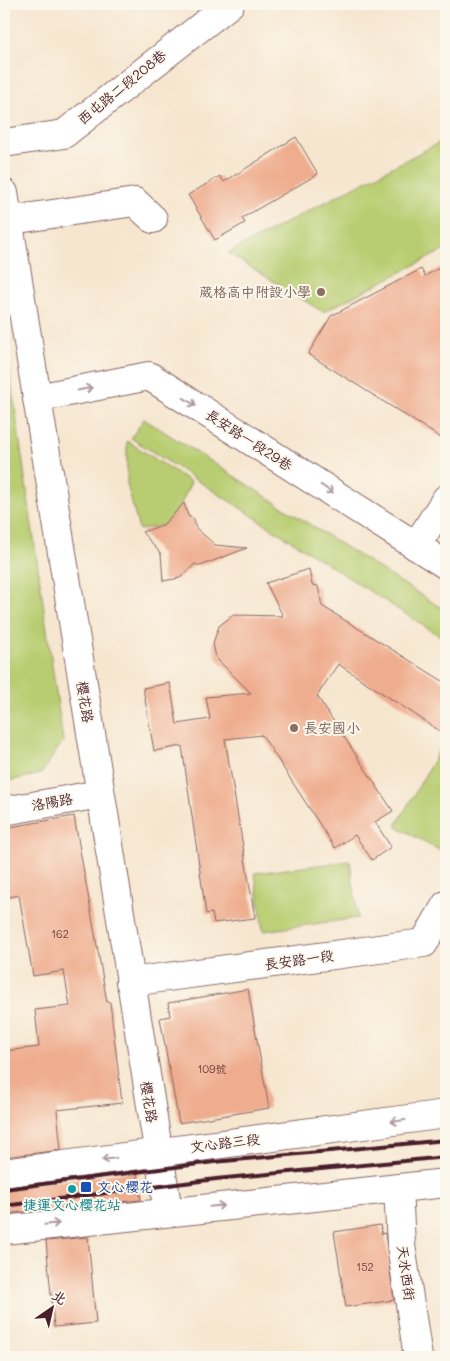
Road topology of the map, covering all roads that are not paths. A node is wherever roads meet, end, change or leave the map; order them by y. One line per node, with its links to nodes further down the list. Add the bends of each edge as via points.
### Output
1 (230, 4): 2 (street, 西屯路二段208巷, via 64,134)
2 (4, 143)
3 (4, 193): 5 (street, 櫻花路)
4 (153, 219): 5 (street, via 136,202)
5 (6, 221): 6 (street, 櫻花路)
6 (37, 398): 8 (street, 長安路一段29巷, one-way to 8, via 149,376); 10 (street, 櫻花路)
7 (446, 499): 8 (street)
8 (416, 546): 9 (street, 長安路一段29巷)
9 (446, 565)
10 (100, 794): 11 (street, 洛陽路); 13 (street, 櫻花路)
11 (4, 811)
12 (446, 905): 13 (street, 長安路一段, via 424,943)
13 (130, 982): 15 (street, 櫻花路)
14 (446, 1114): 15 (street, 文心路三段, one-way to 15)
15 (158, 1152): 16 (street, 文心路三段, one-way to 16); 19 (street, 櫻花路)
16 (4, 1174)
17 (446, 1183): 18 (street)
18 (398, 1188): 19 (street, one-way to 18); 21 (street, 天水西街, via 401,1245)
19 (168, 1211): 20 (street, one-way to 19)
20 (4, 1230)
21 (418, 1357)

